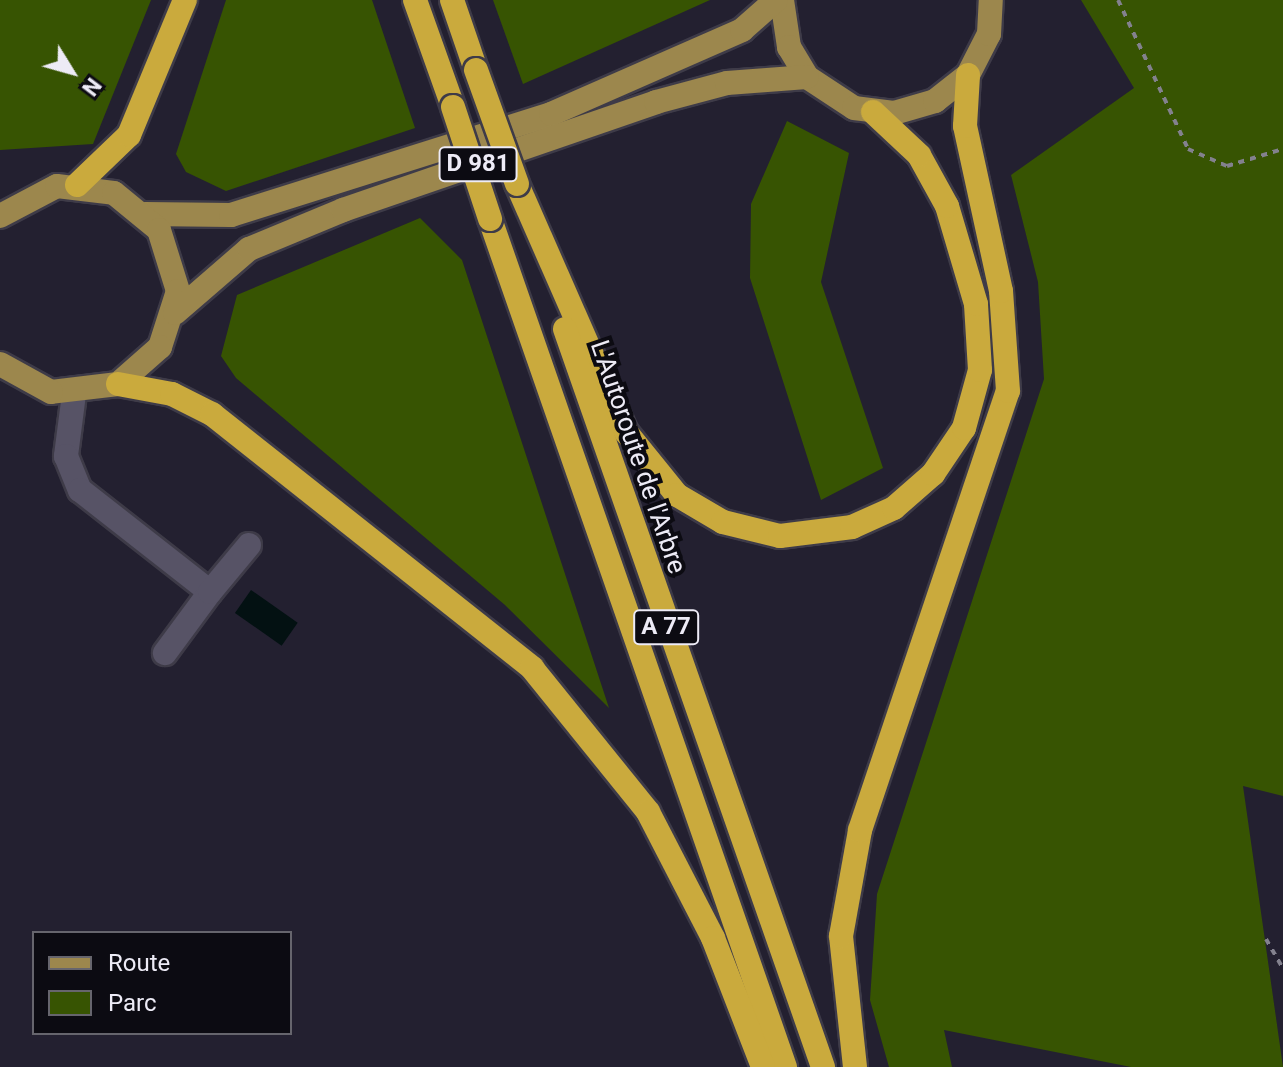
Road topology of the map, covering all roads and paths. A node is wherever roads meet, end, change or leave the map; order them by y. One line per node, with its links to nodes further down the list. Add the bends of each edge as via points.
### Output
1 (185, 0): 12 (highway, via 129,135)
2 (415, 0): 25 (highway, A 77, bridge)
3 (452, 0): 11 (highway, L'Autoroute de l'Arbre / A 77, bridge)
4 (779, 0): 8 (main road, via 789,47); 14 (main road, D 981, via 742,30 551,114 231,215)
5 (991, 0): 7 (main road, via 989,34)
6 (1118, 0): 10 (path, via 1188,149 1227,166)
7 (968, 75): 9 (main road, via 925,105); 27 (highway, via 965,126 1001,291 1008,391 860,830 841,936)
8 (807, 77): 9 (main road, via 837,100); 15 (main road, D 981, via 727,83 656,102 343,210 249,249)
9 (873, 112): 11 (highway, via 919,155 947,206 976,304 980,370 964,428 933,474 894,508 852,527 802,536 751,530 698,510 667,485 626,432)
10 (1283, 149)
11 (517, 184): 26 (highway, L'Autoroute de l'Arbre / A 77)
12 (77, 185): 13 (main road, via 38,191); 14 (main road, via 114,193)
13 (1, 212)
14 (145, 214): 15 (main road, via 176,270)
15 (175, 313): 17 (main road, via 154,355)
16 (3, 371): 18 (main road)
17 (118, 384): 18 (main road); 24 (highway, via 172,394 212,414 532,668 608,754 662,835)
18 (74, 394): 20 (street, via 66,456 80,490)
19 (249, 545): 20 (street)
20 (210, 592): 21 (street)
21 (165, 653)
22 (1266, 939): 23 (path)
23 (1283, 969)
24 (763, 1067)
25 (785, 1067)
26 (823, 1067)
27 (855, 1067)

